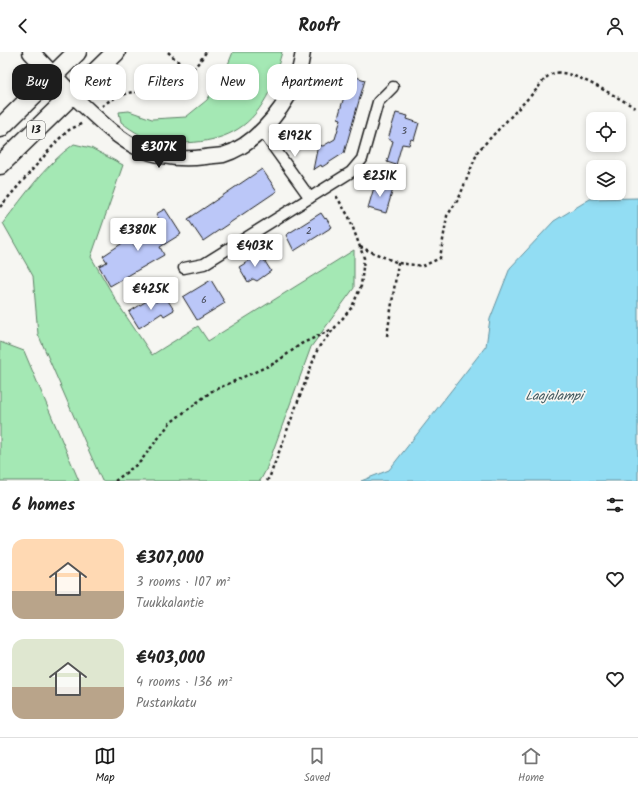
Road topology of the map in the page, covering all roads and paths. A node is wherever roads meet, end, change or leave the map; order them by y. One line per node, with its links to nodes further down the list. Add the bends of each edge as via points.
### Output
1 (31, 52): 6 (main road)
2 (78, 52): 9 (highway, 13)
3 (116, 52): 7 (highway, 13)
4 (168, 52): 8 (path)
5 (303, 52): 18 (street, via 294,87)
6 (42, 64)
7 (103, 64)
8 (181, 64)
9 (62, 68)
10 (62, 84): 12 (main road)
11 (393, 87): 20 (street, via 378,102 362,160 351,172)
12 (70, 93)
13 (70, 95): 19 (highway, 13)
14 (29, 100): 17 (highway, 13)
15 (78, 100): 18 (street, via 123,139 153,154 172,158 190,159 223,155)
16 (638, 109): 23 (path, via 601,88 568,74 553,73 545,78 537,90 478,151 459,198 448,216 440,258 423,266)
17 (0, 128)
18 (262, 131): 21 (street)
19 (0, 165)
20 (330, 184): 21 (street); 22 (path, via 349,217)
21 (310, 198): 24 (street, via 204,264)
22 (360, 247): 23 (path); 25 (path, via 364,258 361,286 352,307)
23 (398, 263): 26 (path)
24 (184, 268)
25 (334, 329): 27 (path, via 301,344 275,363 212,391 170,424 140,462); 28 (path, via 318,348)
26 (388, 336)
27 (115, 481)
28 (267, 481)

